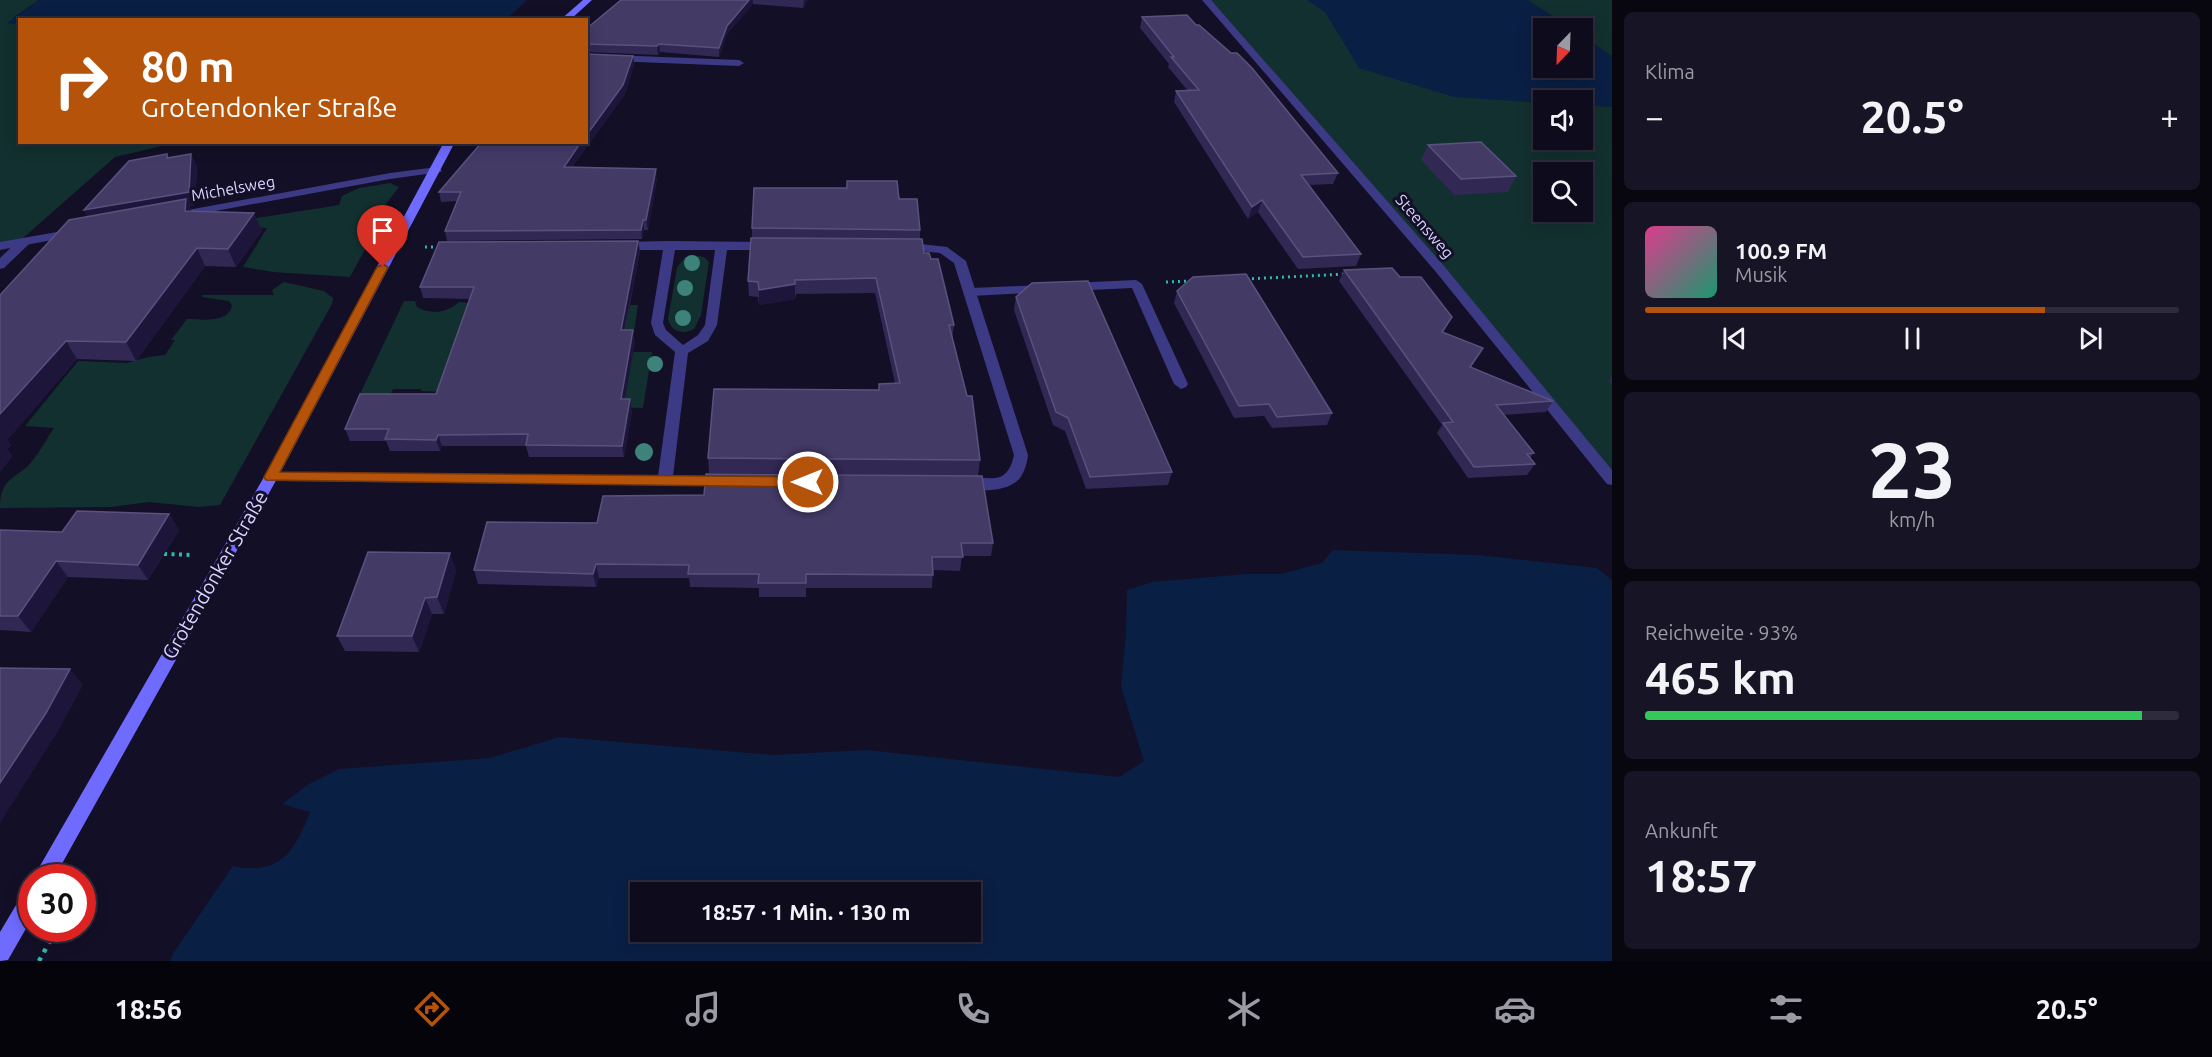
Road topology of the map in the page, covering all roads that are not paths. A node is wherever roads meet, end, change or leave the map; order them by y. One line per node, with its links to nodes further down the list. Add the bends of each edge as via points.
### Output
1 (588, 0): 3 (main road)
2 (1206, 0): 22 (street, Steensweg, via 1440,269)
3 (566, 18)
4 (588, 57): 5 (street)
5 (739, 63)
6 (449, 144): 7 (main road, Grotendonker Straße)
7 (437, 170): 8 (street, Michelsweg); 21 (main road, Grotendonker Straße)
8 (170, 216)
9 (91, 230): 10 (street)
10 (24, 242): 11 (street); 17 (street)
11 (0, 246)
12 (610, 246): 13 (street)
13 (670, 246): 14 (street); 19 (street, via 657,323 660,332)
14 (721, 246): 15 (street); 19 (street, via 711,325 703,338)
15 (781, 246)
16 (888, 246): 18 (street, via 931,247 953,255 960,261)
17 (0, 265)
18 (971, 292): 20 (street, via 1136,284); 25 (street, via 1022,455 1017,474 1011,479 1000,483)
19 (682, 351): 23 (street)
20 (1182, 384)
21 (271, 477): 23 (street); 26 (main road, Grotendonker Straße)
22 (1612, 480)
23 (665, 482): 24 (street)
24 (736, 482)
25 (952, 483)
26 (51, 864)
27 (18, 921): 28 (main road)
28 (0, 952)

